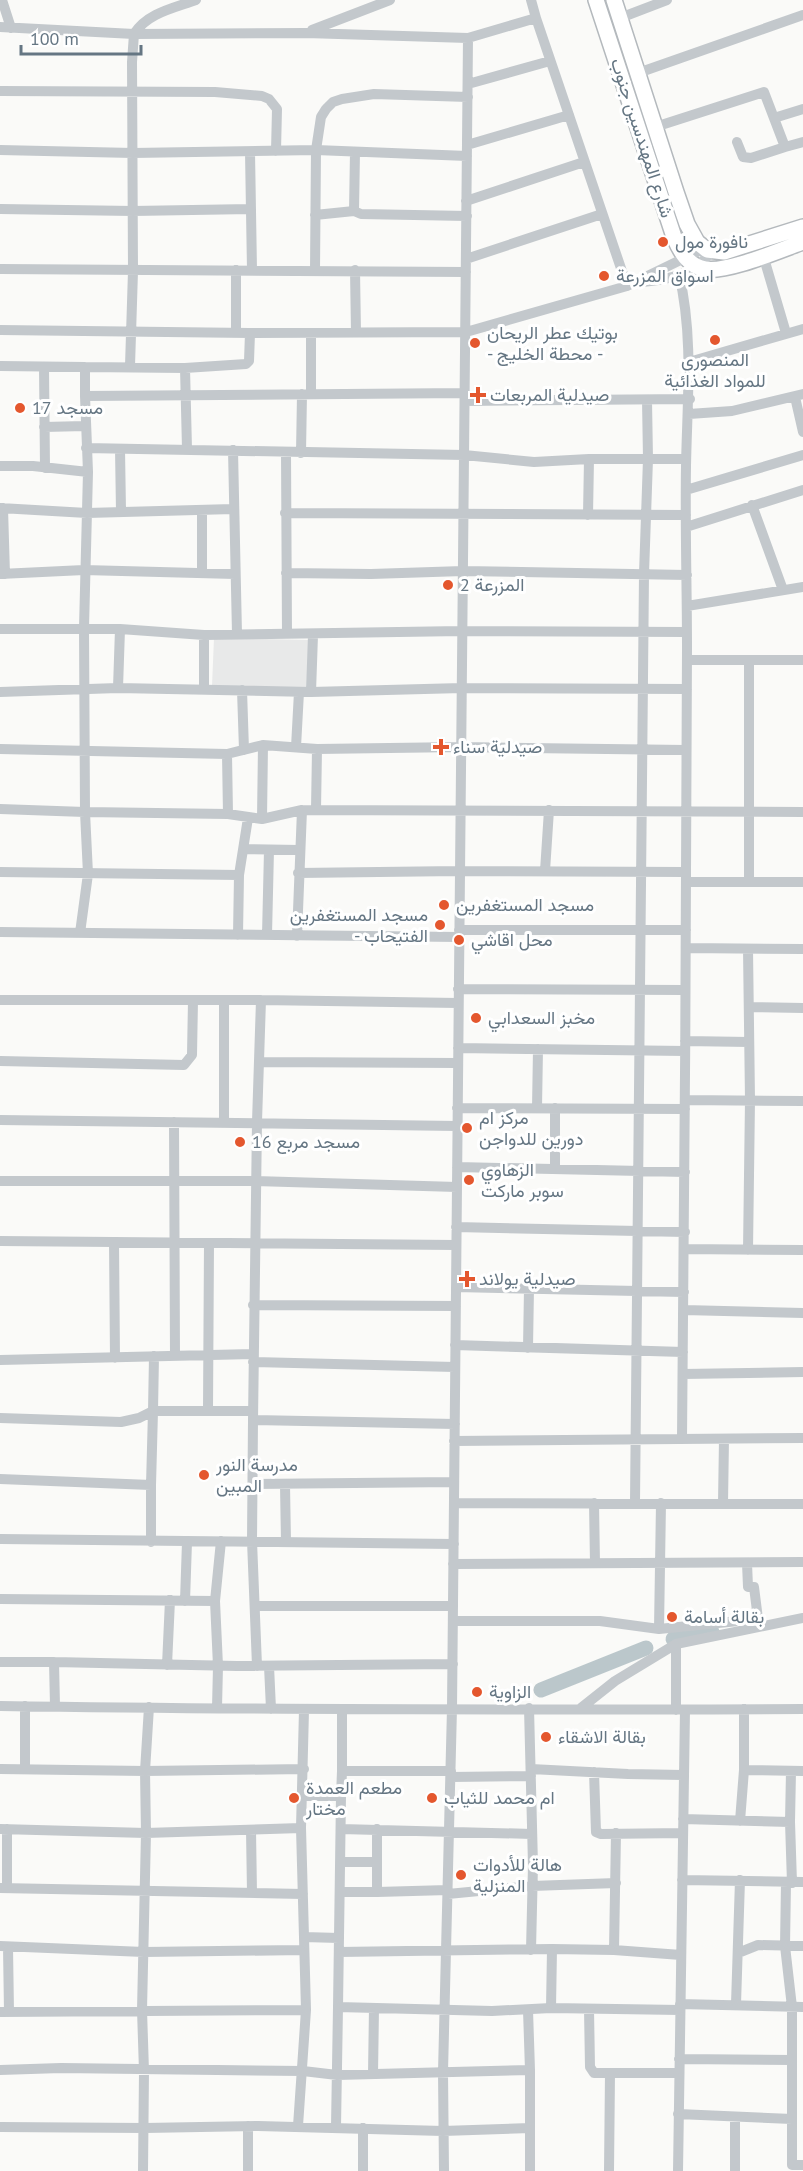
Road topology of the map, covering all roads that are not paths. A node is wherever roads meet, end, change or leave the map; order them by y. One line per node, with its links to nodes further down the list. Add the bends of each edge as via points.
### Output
1 (2, 0): 11 (street)
2 (196, 0): 13 (street, via 154,16)
3 (390, 0): 12 (street)
4 (531, 0): 9 (street)
5 (596, 0): 50 (highway, شارع المهندسين جنوب, via 674,237)
6 (614, 0): 10 (highway, شارع المهندسين جنوب)
7 (667, 0): 10 (street)
8 (803, 15): 16 (street)
9 (536, 18): 14 (street); 15 (street)
10 (620, 18): 16 (highway, شارع المهندسين جنوب)
11 (5, 28): 13 (street)
12 (306, 33): 13 (street); 14 (street)
13 (134, 34): 19 (street)
14 (468, 38): 17 (street)
15 (550, 61): 17 (street); 22 (street)
16 (638, 73): 24 (highway, شارع المهندسين جنوب)
17 (468, 84): 20 (street)
18 (0, 91): 19 (street)
19 (132, 91): 31 (street, via 252,94 269,99 277,109); 34 (street)
20 (468, 97): 27 (street); 30 (street, via 374,94 333,102 321,117)
21 (803, 109): 23 (street)
22 (569, 115): 27 (street); 36 (street)
23 (774, 118): 24 (street, via 764,92); 28 (street)
24 (655, 126): 47 (highway, شارع المهندسين جنوب, via 687,224)
25 (737, 142): 28 (street, via 743,157 751,158)
26 (803, 142): 28 (street)
27 (467, 145): 35 (street)
28 (785, 147)
29 (0, 150): 34 (street)
30 (316, 150): 31 (street); 33 (street); 43 (street)
31 (276, 151): 32 (street)
32 (250, 152): 34 (street); 39 (street)
33 (355, 152): 35 (street); 41 (street)
34 (133, 153): 40 (street)
35 (467, 156): 37 (street)
36 (584, 162): 37 (street); 42 (street)
37 (466, 201): 44 (street)
38 (0, 209): 40 (street)
39 (251, 209): 40 (street); 53 (street)
40 (133, 211): 55 (street)
41 (354, 211): 43 (street); 44 (street)
42 (602, 214): 49 (street); 59 (street)
43 (315, 215): 56 (street)
44 (467, 216): 49 (street)
45 (803, 227): 47 (highway, via 724,252)
46 (803, 242): 48 (highway)
47 (706, 249): 50 (street)
48 (763, 255): 50 (highway, via 722,268 703,269); 68 (street)
49 (466, 259): 57 (street)
50 (691, 262): 58 (street); 59 (street)
51 (0, 269): 55 (street)
52 (236, 270): 53 (street); 55 (street); 64 (street)
53 (252, 270): 56 (street)
54 (355, 270): 56 (street); 57 (street); 67 (street)
55 (133, 271): 62 (street)
56 (315, 271)
57 (466, 272): 63 (street)
58 (679, 274): 59 (street); 69 (street)
59 (632, 284): 63 (street)
60 (803, 329): 68 (street)
61 (0, 330): 62 (street)
62 (130, 332): 64 (street); 71 (street)
63 (466, 332): 67 (street); 79 (street)
64 (236, 333): 65 (street)
65 (250, 333): 66 (street); 74 (street, via 248,363)
66 (311, 333): 67 (street); 75 (street)
67 (356, 333)
68 (786, 333): 69 (street)
69 (689, 362): 80 (street)
70 (0, 366): 72 (street)
71 (130, 366): 73 (street); 74 (street)
72 (44, 367): 73 (street); 84 (street)
73 (85, 367): 76 (street)
74 (185, 368): 77 (street)
75 (307, 394): 77 (street); 79 (street); 91 (street)
76 (86, 396): 77 (street); 83 (street)
77 (185, 396): 88 (street)
78 (799, 396): 82 (street, via 732,411); 85 (street)
79 (465, 397): 81 (street); 92 (street)
80 (690, 399): 81 (street); 82 (street)
81 (647, 400): 95 (street)
82 (689, 414): 96 (street)
83 (86, 426): 84 (street); 86 (street)
84 (44, 427): 98 (street)
85 (803, 432)
86 (86, 448): 87 (street); 99 (street)
87 (120, 449): 88 (street); 106 (street)
88 (187, 449): 89 (street)
89 (233, 450): 90 (street); 104 (street)
90 (286, 452): 91 (street); 108 (street)
91 (301, 453): 92 (street)
92 (464, 455): 94 (street, via 534,462); 109 (street)
93 (803, 455): 100 (street)
94 (589, 459): 95 (street); 110 (street)
95 (648, 459): 96 (street); 111 (street)
96 (686, 459): 100 (street)
97 (0, 466): 98 (street)
98 (45, 468): 99 (street)
99 (88, 472): 107 (street)
100 (686, 490): 112 (street)
101 (803, 490): 102 (street)
102 (752, 505): 112 (street); 122 (street)
103 (2, 508): 107 (street); 117 (street)
104 (233, 509): 105 (street); 118 (street)
105 (202, 510): 106 (street); 115 (street)
106 (121, 511): 107 (street)
107 (87, 513): 113 (street)
108 (285, 513): 109 (street); 116 (street)
109 (464, 513): 110 (street); 114 (street)
110 (588, 515): 111 (street)
111 (646, 516): 112 (street); 119 (street)
112 (686, 521): 120 (street)
113 (84, 570): 115 (street); 117 (street); 125 (street)
114 (463, 571): 116 (street); 119 (street); 127 (street)
115 (202, 573): 118 (street)
116 (286, 573): 131 (street)
117 (2, 574)
118 (235, 574): 130 (street)
119 (644, 574): 120 (street); 128 (street)
120 (687, 575): 123 (street)
121 (803, 587): 122 (street)
122 (783, 590): 123 (street)
123 (687, 606): 129 (street)
124 (0, 628): 125 (street)
125 (84, 628): 126 (street); 137 (street)
126 (120, 629): 132 (street); 138 (street)
127 (462, 631): 128 (street); 133 (street); 139 (street)
128 (644, 632): 129 (street); 140 (street)
129 (687, 632): 134 (street)
130 (237, 634): 131 (street); 132 (street)
131 (287, 634): 133 (street)
132 (204, 635): 142 (street)
133 (313, 635): 146 (street)
134 (687, 660): 135 (street); 141 (street)
135 (750, 660): 136 (street); 165 (street)
136 (803, 660)
137 (84, 688): 138 (street); 144 (street); 155 (street)
138 (118, 688): 142 (street)
139 (462, 688): 140 (street); 146 (street); 149 (street)
140 (644, 689): 141 (street); 152 (street)
141 (687, 689): 154 (street)
142 (204, 690): 143 (street)
143 (242, 690): 145 (street); 153 (street)
144 (0, 692)
145 (299, 692): 146 (street); 148 (street)
146 (311, 692)
147 (263, 745): 148 (street); 153 (street); 169 (street)
148 (296, 747): 151 (street)
149 (461, 747): 151 (street); 152 (street); 160 (street)
150 (0, 749): 155 (street)
151 (317, 749): 159 (street)
152 (643, 749): 154 (street); 162 (street)
153 (244, 750): 156 (street)
154 (687, 750): 164 (street)
155 (85, 751): 156 (street); 163 (street)
156 (227, 754): 167 (street)
157 (0, 808): 163 (street)
158 (302, 810): 159 (street); 169 (street); 172 (street)
159 (316, 810): 160 (street)
160 (460, 810): 161 (street); 173 (street)
161 (549, 810): 162 (street); 174 (street)
162 (643, 810): 164 (street); 176 (street)
163 (85, 812): 167 (street); 178 (street)
164 (686, 812): 165 (street); 180 (street)
165 (750, 812): 166 (street); 181 (street)
166 (803, 812)
167 (228, 814): 168 (street)
168 (248, 818): 169 (street); 170 (street)
169 (262, 819)
170 (244, 849): 171 (street); 179 (street)
171 (269, 850): 172 (street); 189 (street)
172 (299, 850): 177 (street)
173 (459, 871): 174 (street); 177 (street); 187 (street)
174 (545, 871): 176 (street)
175 (0, 872): 178 (street)
176 (642, 872): 180 (street); 183 (street)
177 (298, 873): 190 (street)
178 (88, 874): 179 (street); 186 (street)
179 (239, 875): 188 (street)
180 (686, 877): 181 (street); 184 (street)
181 (749, 882): 182 (street)
182 (803, 882)
183 (642, 930): 184 (street); 187 (street); 195 (street)
184 (686, 930): 191 (street)
185 (0, 932): 186 (street)
186 (80, 933): 188 (street)
187 (459, 934): 190 (street); 194 (street)
188 (238, 935): 189 (street)
189 (267, 935): 190 (street)
190 (297, 936)
191 (686, 948): 192 (street); 196 (street)
192 (748, 949): 193 (street); 202 (street)
193 (803, 949)
194 (458, 988): 195 (street); 201 (street)
195 (641, 989): 196 (street); 208 (street)
196 (686, 990): 205 (street)
197 (0, 1000): 198 (street)
198 (193, 1000): 199 (street); 209 (street, via 192,1055 184,1065)
199 (224, 1000): 200 (street); 221 (street)
200 (261, 1000): 201 (street); 210 (street)
201 (458, 1003): 206 (street)
202 (748, 1007): 203 (street); 204 (street)
203 (803, 1008)
204 (749, 1042): 205 (street); 212 (street)
205 (685, 1046): 208 (street); 214 (street)
206 (458, 1048): 207 (street); 211 (street)
207 (538, 1049): 208 (street); 216 (street)
208 (640, 1050): 218 (street)
209 (0, 1061)
210 (259, 1062): 211 (street); 222 (street)
211 (458, 1063): 215 (street)
212 (750, 1100): 213 (street); 214 (street); 242 (street)
213 (803, 1101)
214 (685, 1105): 218 (street); 227 (street)
215 (457, 1108): 216 (street); 223 (street)
216 (537, 1108): 217 (street)
217 (555, 1108): 218 (street); 225 (street)
218 (639, 1109): 226 (street)
219 (0, 1120): 220 (street)
220 (174, 1122): 221 (street); 229 (street)
221 (224, 1122): 222 (street)
222 (257, 1122): 223 (street); 230 (street)
223 (457, 1125): 224 (street)
224 (457, 1167): 225 (street); 231 (street)
225 (555, 1169): 226 (street)
226 (639, 1171): 227 (street); 233 (street)
227 (685, 1172): 234 (street)
228 (0, 1181): 229 (street)
229 (176, 1181): 230 (street); 237 (street)
230 (255, 1181): 231 (street); 239 (street)
231 (457, 1187): 232 (street)
232 (456, 1227): 233 (street); 240 (street)
233 (638, 1231): 234 (street); 246 (street)
234 (685, 1232): 241 (street)
235 (0, 1241): 236 (street)
236 (114, 1242): 237 (street); 259 (street)
237 (176, 1242): 238 (street); 258 (street)
238 (209, 1243): 239 (street); 256 (street)
239 (254, 1243): 240 (street); 248 (street)
240 (456, 1245): 244 (street)
241 (684, 1249): 242 (street); 247 (street)
242 (748, 1250): 243 (street)
243 (803, 1250)
244 (456, 1287): 245 (street); 249 (street)
245 (529, 1288): 246 (street); 253 (street)
246 (637, 1290): 247 (street); 254 (street)
247 (684, 1292): 250 (street)
248 (253, 1305): 249 (street); 260 (street)
249 (456, 1306): 252 (street)
250 (684, 1310): 251 (street); 255 (street)
251 (803, 1313)
252 (455, 1345): 253 (street); 262 (street)
253 (528, 1347): 254 (street)
254 (637, 1351): 255 (street); 272 (street)
255 (683, 1352): 264 (street)
256 (207, 1354): 258 (street); 260 (street); 265 (street)
257 (154, 1356): 258 (street); 259 (street); 266 (street)
258 (175, 1356)
259 (115, 1358): 261 (street)
260 (253, 1358): 262 (street); 267 (street)
261 (0, 1360)
262 (455, 1367): 269 (street)
263 (803, 1372): 264 (street)
264 (683, 1374): 273 (street)
265 (208, 1410): 266 (street); 267 (street)
266 (153, 1411): 268 (street, via 121,1422); 278 (street)
267 (253, 1416): 269 (street); 277 (street)
268 (0, 1418)
269 (455, 1424): 274 (street)
270 (724, 1438): 271 (street); 273 (street); 284 (street)
271 (803, 1438)
272 (636, 1439): 273 (street); 274 (street); 282 (street)
273 (682, 1439)
274 (454, 1441): 276 (street)
275 (0, 1479): 278 (street)
276 (454, 1482): 279 (street); 280 (street)
277 (252, 1484): 279 (street); 288 (street)
278 (151, 1485): 289 (street)
279 (285, 1485): 291 (street)
280 (454, 1503): 281 (street); 292 (street)
281 (594, 1503): 282 (street); 294 (street)
282 (635, 1503): 283 (street)
283 (661, 1503): 284 (street); 295 (street)
284 (723, 1503): 285 (street)
285 (803, 1504)
286 (0, 1539): 289 (street)
287 (221, 1541): 288 (street); 290 (street); 301 (street)
288 (252, 1541): 291 (street); 302 (street)
289 (151, 1542): 290 (street)
290 (187, 1542): 300 (street)
291 (286, 1542): 292 (street)
292 (454, 1544): 297 (street)
293 (803, 1562): 296 (street)
294 (595, 1563): 295 (street); 297 (street)
295 (660, 1563): 296 (street); 306 (street)
296 (747, 1563): 306 (street, via 748,1587 754,1587 759,1620)
297 (453, 1564): 303 (street)
298 (0, 1599): 299 (street)
299 (170, 1600): 300 (street); 311 (street)
300 (185, 1601): 301 (street)
301 (216, 1601): 312 (street)
302 (255, 1606): 303 (street); 313 (street)
303 (453, 1606): 305 (street)
304 (803, 1618): 307 (street)
305 (453, 1621): 306 (street, via 600,1621); 310 (street)
306 (659, 1629)
307 (676, 1644): 322 (street, via 615,1681); 328 (street)
308 (0, 1662): 309 (street)
309 (54, 1662): 311 (street); 317 (street)
310 (453, 1664): 314 (street); 320 (street)
311 (167, 1665): 312 (street)
312 (218, 1666): 313 (street); 319 (street)
313 (257, 1666): 314 (street)
314 (269, 1666): 323 (street)
315 (0, 1706): 316 (street)
316 (25, 1706): 317 (street); 330 (street)
317 (55, 1706): 318 (street)
318 (148, 1707): 319 (street); 333 (street)
319 (217, 1708): 323 (street)
320 (452, 1708): 321 (street); 327 (street); 338 (street)
321 (529, 1708): 322 (street); 336 (street)
322 (581, 1708): 328 (street)
323 (271, 1709): 326 (street)
324 (744, 1709): 325 (street); 328 (street); 332 (street)
325 (803, 1709)
326 (304, 1710): 327 (street); 331 (street)
327 (342, 1710): 334 (street)
328 (680, 1710): 339 (street)
329 (0, 1769): 330 (street)
330 (25, 1769): 333 (street)
331 (304, 1769): 333 (street); 340 (street)
332 (744, 1770): 335 (street); 343 (street)
333 (145, 1771): 351 (street)
334 (342, 1771): 338 (street); 341 (street)
335 (797, 1771): 344 (street)
336 (531, 1772): 337 (street); 338 (street); 354 (street)
337 (594, 1772): 339 (street); 352 (street, via 596,1832)
338 (451, 1774): 350 (street)
339 (683, 1775): 342 (street)
340 (304, 1796): 341 (street); 345 (street)
341 (341, 1796): 347 (street)
342 (683, 1820): 343 (street); 353 (street)
343 (740, 1821): 344 (street)
344 (790, 1822): 359 (street)
345 (302, 1828): 349 (street); 368 (street)
346 (4, 1829): 351 (street); 362 (street)
347 (341, 1829): 348 (street); 355 (street)
348 (377, 1829): 350 (street); 356 (street)
349 (251, 1830): 351 (street); 367 (street)
350 (450, 1830): 354 (street); 366 (street)
351 (146, 1833): 363 (street)
352 (616, 1833): 353 (street); 360 (street)
353 (683, 1833): 357 (street)
354 (532, 1834): 361 (street)
355 (340, 1862): 356 (street); 364 (street)
356 (377, 1862): 365 (street)
357 (682, 1880): 358 (street); 382 (street)
358 (740, 1880): 359 (street); 381 (street)
359 (794, 1882): 372 (street)
360 (616, 1883): 361 (street); 378 (street)
361 (532, 1887): 366 (street); 377 (street)
362 (3, 1888): 363 (street)
363 (144, 1891): 367 (street); 379 (street)
364 (340, 1892): 365 (street); 370 (street)
365 (377, 1892): 366 (street)
366 (448, 1892): 376 (street)
367 (252, 1893): 368 (street)
368 (303, 1894): 369 (street)
369 (304, 1937): 370 (street); 375 (street)
370 (339, 1938): 380 (street)
371 (4, 1946): 379 (street); 394 (street)
372 (785, 1946): 373 (street); 381 (street, via 758,1945); 386 (street)
373 (803, 1946)
374 (552, 1949): 377 (street); 378 (street); 388 (street)
375 (304, 1950): 379 (street); 391 (street)
376 (447, 1950): 377 (street); 380 (street); 392 (street)
377 (531, 1950)
378 (614, 1950): 382 (street)
379 (144, 1952): 390 (street)
380 (339, 1952): 384 (street)
381 (738, 1953): 383 (street)
382 (681, 1955): 385 (street)
383 (736, 2004): 385 (street); 386 (street)
384 (338, 2007): 387 (street); 404 (street)
385 (680, 2007): 389 (street); 395 (street)
386 (797, 2007): 396 (street)
387 (374, 2008): 392 (street); 405 (street)
388 (551, 2008): 389 (street); 393 (street)
389 (589, 2009): 402 (street, via 591,2067 594,2073)
390 (142, 2010): 391 (street); 394 (street); 399 (street)
391 (306, 2010): 400 (street)
392 (445, 2010): 393 (street); 401 (street)
393 (528, 2010): 398 (street)
394 (4, 2012)
395 (679, 2059): 396 (street); 403 (street)
396 (792, 2060): 408 (street)
397 (0, 2070): 399 (street)
398 (530, 2070): 401 (street); 415 (street)
399 (144, 2071): 400 (street); 413 (street)
400 (303, 2071): 404 (street); 410 (street)
401 (443, 2072): 405 (street); 416 (street)
402 (610, 2073): 403 (street); 423 (street)
403 (679, 2073): 406 (street)
404 (337, 2074): 405 (street); 412 (street)
405 (373, 2074)
406 (678, 2114): 407 (street); 424 (street)
407 (735, 2118): 408 (street); 425 (street)
408 (792, 2119): 417 (street, via 792,2165)
409 (248, 2126): 410 (street); 413 (street); 419 (street)
410 (298, 2126): 412 (street)
411 (0, 2127): 413 (street)
412 (336, 2127): 414 (street)
413 (145, 2128): 418 (street)
414 (363, 2128): 416 (street); 420 (street)
415 (530, 2128): 416 (street); 422 (street)
416 (443, 2131): 421 (street)
417 (803, 2165)
418 (143, 2171)
419 (248, 2171)
420 (363, 2171)
421 (444, 2171)
422 (530, 2171)
423 (609, 2171)
424 (678, 2171)
425 (735, 2171)

